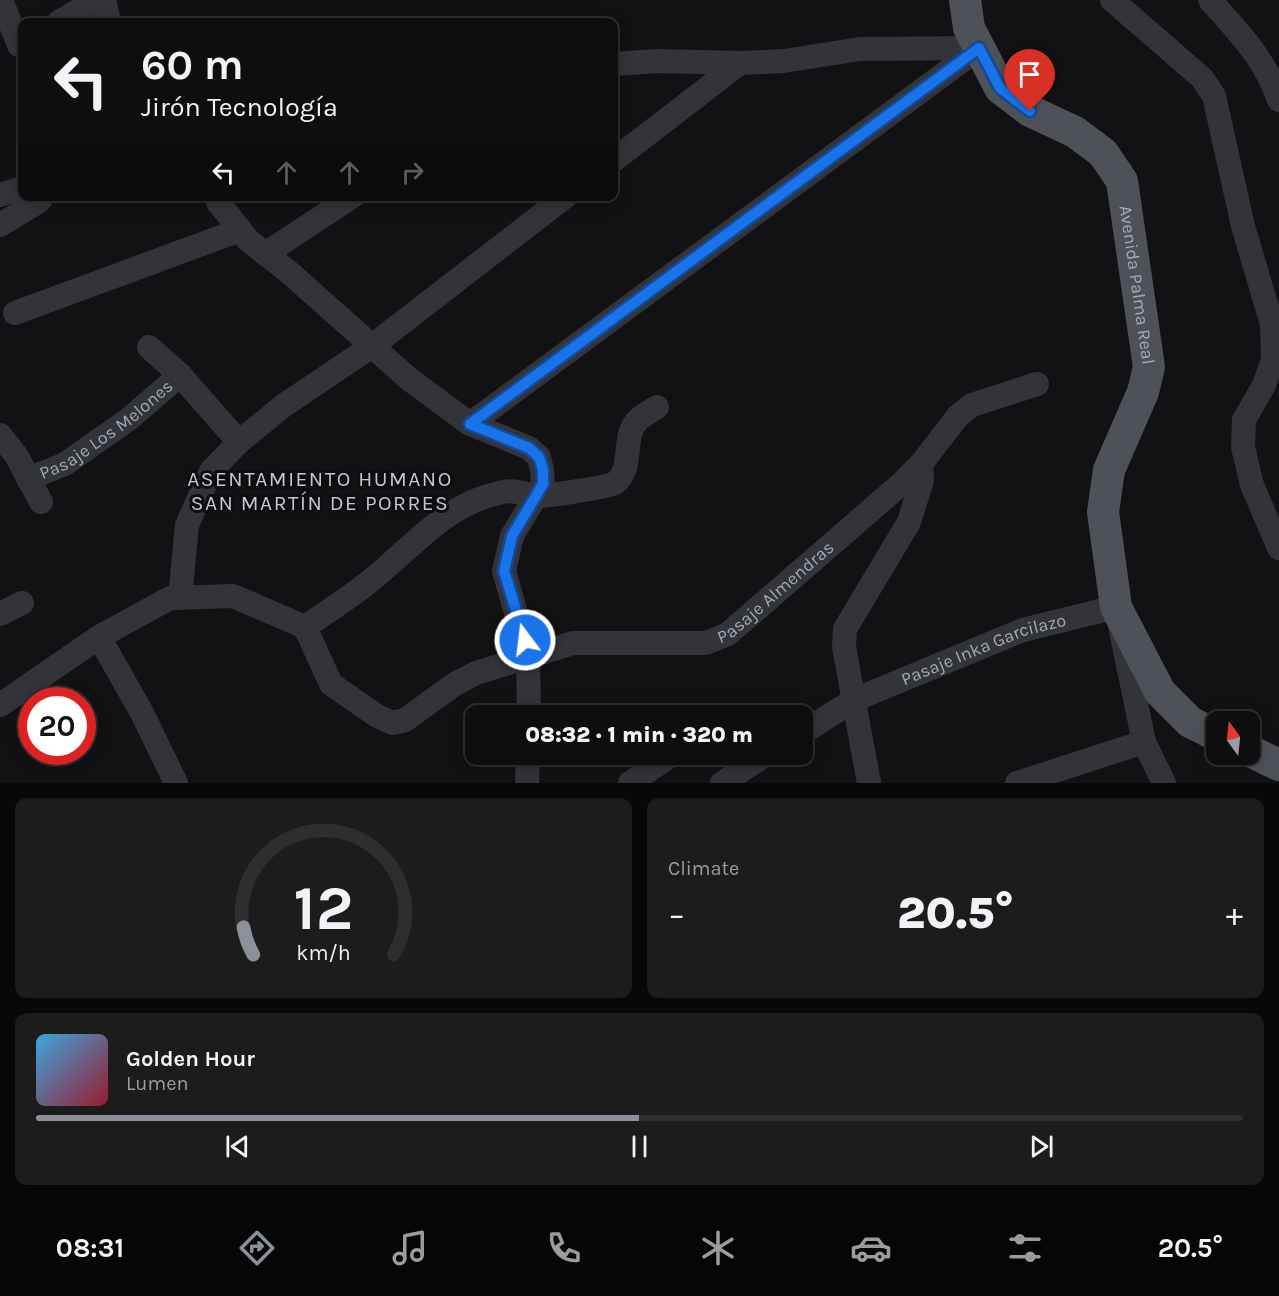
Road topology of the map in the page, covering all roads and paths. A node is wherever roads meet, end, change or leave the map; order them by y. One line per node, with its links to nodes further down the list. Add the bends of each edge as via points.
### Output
1 (1, 0): 9 (street)
2 (97, 0): 7 (street)
3 (104, 0): 8 (street)
4 (965, 0): 10 (main road, Avenida Palma Real, via 969,28)
5 (1112, 0): 37 (street, via 1202,78 1214,96 1243,226 1272,324 1273,360 1244,420 1243,447 1252,485)
6 (1210, 0): 13 (street, via 1253,49)
7 (66, 18)
8 (108, 18)
9 (14, 48)
10 (979, 48): 11 (street, via 860,49 784,61); 30 (street); 40 (main road, Avenida Palma Real, via 1000,88 1030,111 1075,132 1103,153 1122,181 1149,366 1143,392 1109,470 1103,512)
11 (740, 63): 12 (street); 14 (street)
12 (618, 64)
13 (1279, 100)
14 (618, 157)
15 (18, 189): 16 (street)
16 (0, 195)
17 (39, 201): 21 (street)
18 (345, 201): 23 (street)
19 (560, 201): 25 (street)
20 (218, 202): 22 (street)
21 (0, 225)
22 (240, 231): 23 (street); 24 (street)
23 (265, 254): 25 (street)
24 (15, 313)
25 (372, 346): 30 (street); 32 (street)
26 (149, 348): 27 (street)
27 (180, 375): 32 (street); 34 (street, Pasaje Los Melones, via 129,419 64,464)
28 (1036, 384): 33 (street, Pasaje Almendras, via 972,405 958,416)
29 (657, 407): 35 (street, via 638,420 631,431 623,473 614,484)
30 (470, 424): 35 (street, via 529,448 539,457 543,484)
31 (0, 435): 34 (street)
32 (239, 442): 38 (street, via 211,471 187,525)
33 (921, 464): 44 (street, Pasaje Almendras, via 728,634 706,643 573,643); 45 (street, via 922,480 909,522 845,629 844,647)
34 (28, 479): 36 (street)
35 (536, 496): 42 (street, via 518,490 474,500 434,524 366,585); 44 (street, via 512,536 504,571)
36 (41, 502)
37 (1279, 548)
38 (180, 598): 42 (street, via 233,596); 43 (street, via 170,598)
39 (22, 603): 41 (street)
40 (1116, 607): 45 (street, Pasaje Inka Garcilazo, via 1023,630); 49 (main road, Avenida Palma Real, via 1160,692 1190,722); 50 (street)
41 (0, 614)
42 (304, 627): 44 (street, Pasaje Almendras, via 331,684 393,723 405,720 476,673)
43 (99, 638): 46 (street); 56 (street)
44 (528, 656): 47 (street)
45 (854, 700): 48 (street, Pasaje Inka Garcilazo); 60 (street)
46 (0, 705)
47 (529, 705)
48 (813, 726)
49 (1206, 730)
50 (1144, 742): 61 (street); 62 (street)
51 (1260, 756): 55 (main road)
52 (527, 765): 57 (street)
53 (657, 765): 58 (street)
54 (750, 765): 59 (street)
55 (1279, 765)
56 (176, 783)
57 (526, 783)
58 (630, 783)
59 (722, 783)
60 (869, 783)
61 (1017, 783)
62 (1164, 783)

